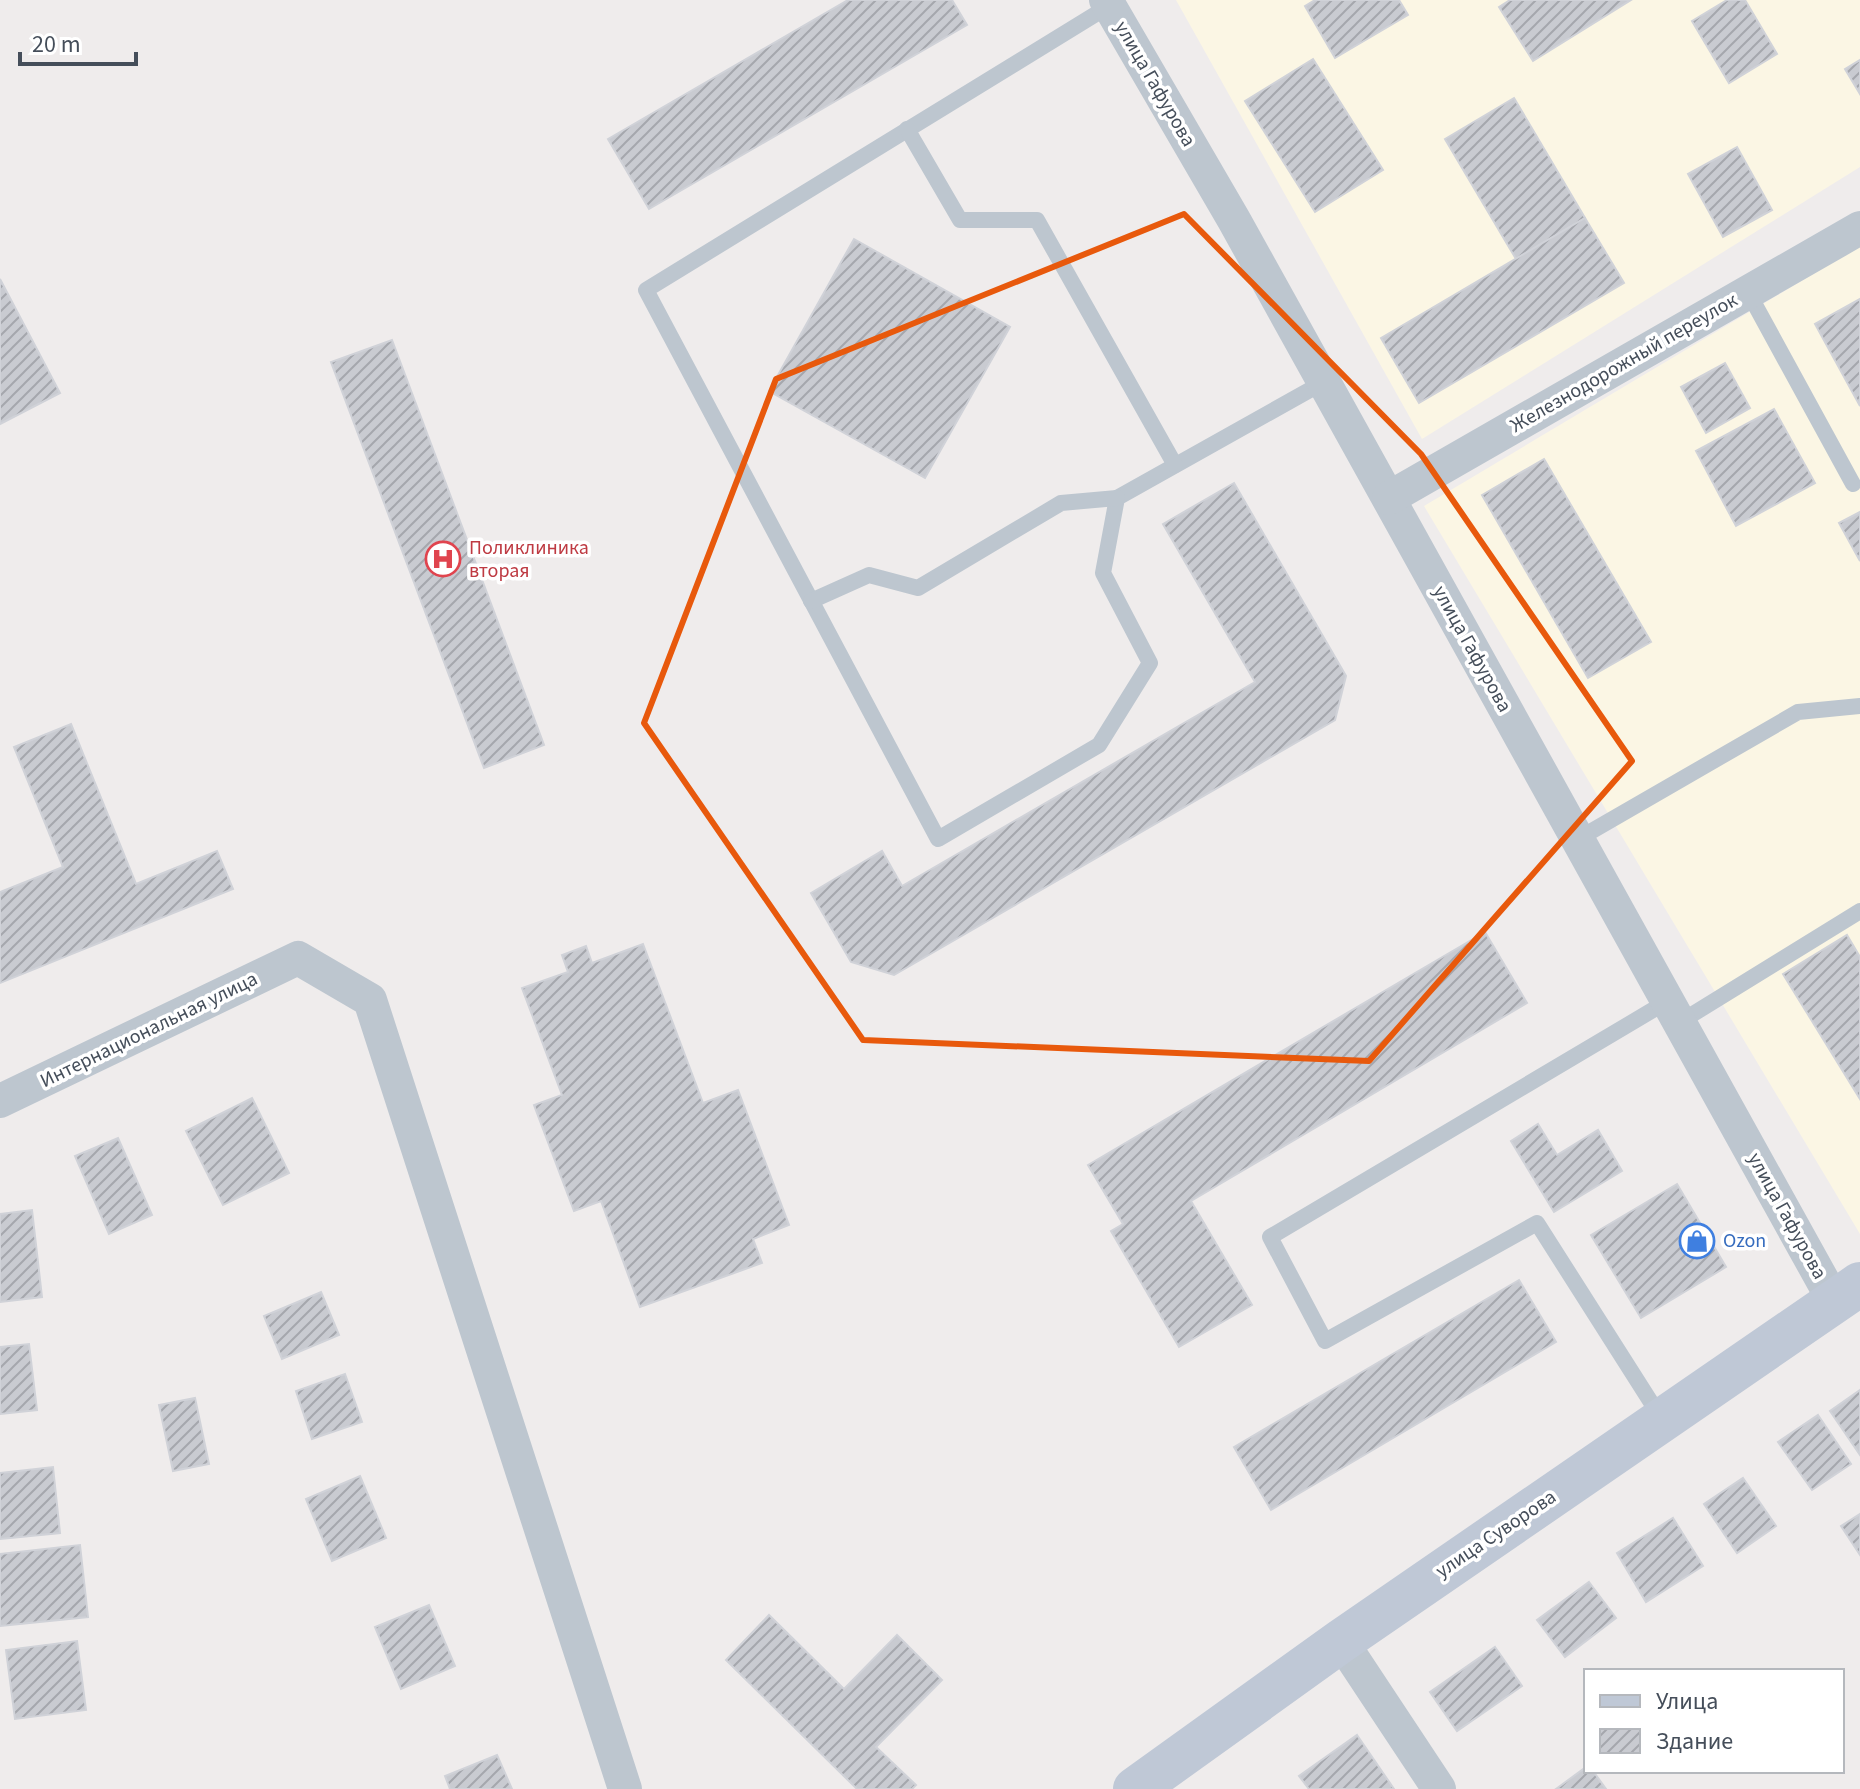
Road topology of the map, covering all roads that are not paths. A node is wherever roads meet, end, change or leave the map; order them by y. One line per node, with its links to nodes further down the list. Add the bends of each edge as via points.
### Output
1 (1107, 3): 2 (lane); 5 (street, улица Гафурова)
2 (907, 129): 6 (lane, via 960,220 1037,220); 10 (lane, via 646,290)
3 (1860, 228): 4 (street, Железнодорожный переулок)
4 (1748, 292): 7 (lane); 9 (street, Железнодорожный переулок)
5 (1324, 382): 6 (lane); 9 (street, улица Гафурова)
6 (1175, 465): 8 (lane)
7 (1853, 484)
8 (1117, 498): 10 (lane, via 1061,503 918,588 869,575); 10 (lane, via 1103,573 1150,663 1099,745 938,839)
9 (1389, 498): 12 (street, улица Гафурова)
10 (811, 601)
11 (1860, 706): 12 (lane, via 1798,712)
12 (1578, 839): 14 (street, улица Гафурова)
13 (1860, 911): 14 (lane)
14 (1674, 1011): 16 (street, улица Гафурова); 17 (lane, via 1270,1237 1325,1341 1537,1223)
15 (0, 1101): 19 (street, Интернациональная улица, via 298,958 370,1000)
16 (1847, 1293): 17 (street, улица Суворова)
17 (1662, 1421): 18 (street, улица Суворова)
18 (1341, 1641): 20 (street, улица Суворова); 21 (street)
19 (625, 1789)
20 (1135, 1789)
21 (1439, 1789)

